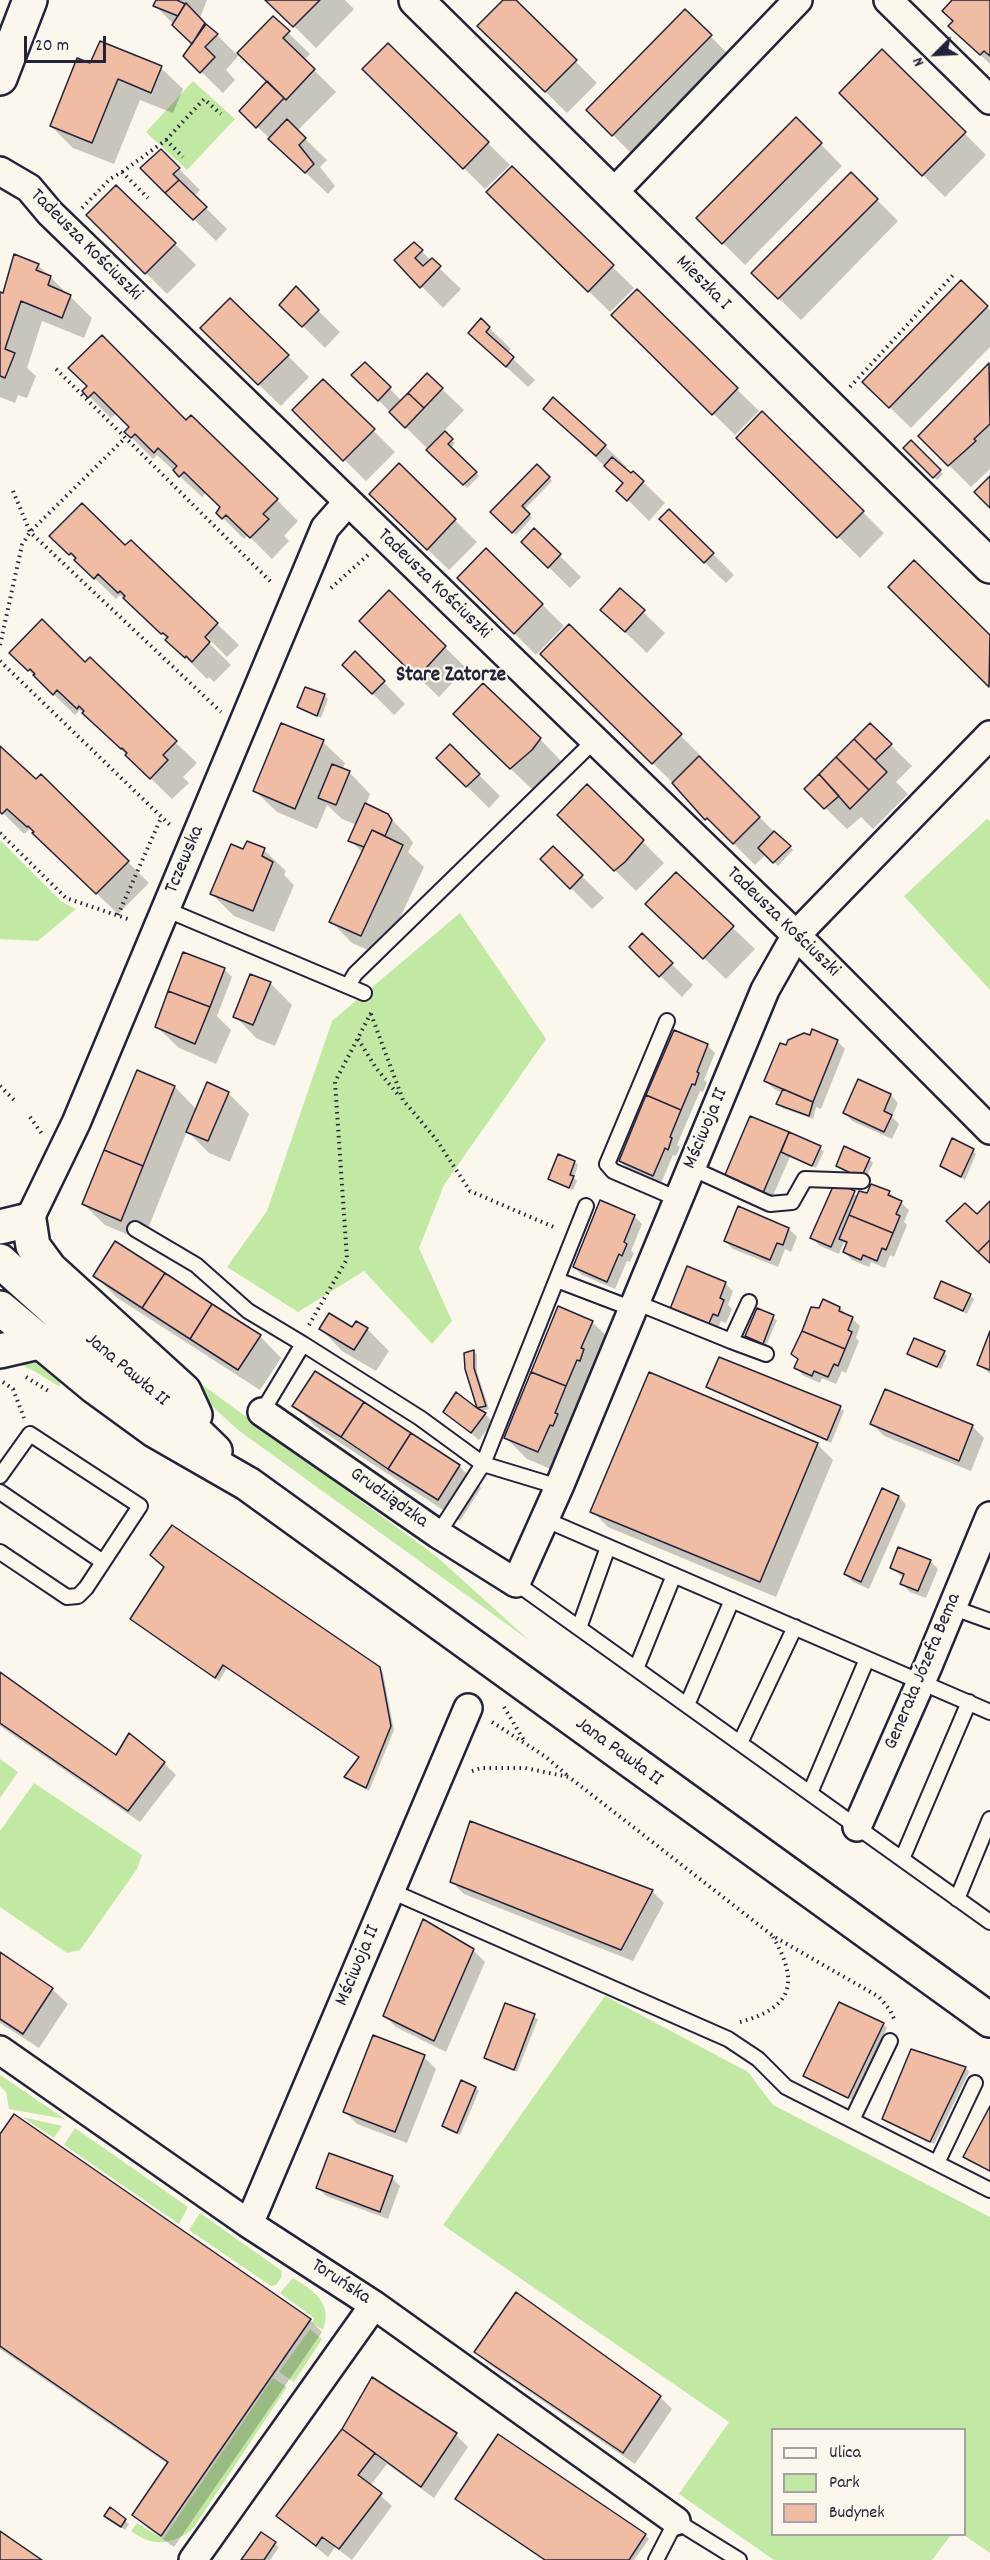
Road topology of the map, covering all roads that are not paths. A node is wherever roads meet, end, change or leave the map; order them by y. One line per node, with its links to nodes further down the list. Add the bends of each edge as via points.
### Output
1 (30, 0): 5 (main road)
2 (416, 0): 8 (main road, Mieszka I)
3 (798, 0): 8 (street)
4 (888, 0): 6 (street)
5 (0, 78)
6 (990, 100)
7 (0, 171): 9 (street, Tadeusza Kościuszki, via 29,188)
8 (612, 194): 10 (main road, Mieszka I)
9 (347, 503): 12 (street, Tadeusza Kościuszki); 13 (street, Tczewska, via 325,528)
10 (990, 566)
11 (990, 735): 14 (street, Mściwoja II)
12 (594, 741): 14 (street, Tadeusza Kościuszki); 15 (lane, via 355,974)
13 (161, 919): 15 (lane); 23 (street, Tczewska, via 76,1123)
14 (796, 935): 18 (street, Tadeusza Kościuszki); 19 (street, Mściwoja II, via 765,990)
15 (348, 986): 16 (lane)
16 (364, 993)
17 (667, 1021): 21 (lane, via 607,1164 613,1171)
18 (990, 1130)
19 (691, 1168): 20 (lane, via 770,1204 792,1202 805,1179); 21 (street, Mściwoja II)
20 (862, 1181)
21 (678, 1199): 28 (street, Mściwoja II)
22 (586, 1206): 26 (lane)
23 (15, 1224): 36 (main road, via 50,1269 184,1391)
24 (135, 1229): 32 (lane, via 196,1265 248,1311)
25 (0, 1261): 36 (main road, Jana Pawła II)
26 (557, 1280): 28 (lane); 37 (lane)
27 (749, 1302): 30 (lane)
28 (634, 1306): 30 (lane); 40 (street, Mściwoja II)
29 (0, 1308): 31 (main road, Jana Pawła II)
30 (731, 1341): 34 (lane)
31 (39, 1342): 33 (main road); 39 (main road, Jana Pawła II, via 154,1430)
32 (303, 1344): 35 (lane); 37 (lane, via 420,1418)
33 (0, 1351)
34 (766, 1354)
35 (262, 1412): 44 (street, Grudziądzka)
36 (209, 1444): 39 (main road, Jana Pawła II)
37 (483, 1464): 40 (lane); 44 (lane)
38 (0, 1476): 47 (lane, via 30,1434 140,1506)
39 (248, 1484): 70 (main road, Jana Pawła II)
40 (559, 1486): 43 (street, Mściwoja II)
41 (0, 1492): 47 (lane)
42 (990, 1516): 51 (street, Generała Józefa Bema)
43 (544, 1519): 45 (lane); 49 (street, Mściwoja II)
44 (438, 1534): 49 (street, Grudziądzka)
45 (608, 1546): 48 (lane); 54 (lane)
46 (0, 1552): 47 (lane, via 67,1597 78,1596)
47 (103, 1562)
48 (674, 1575): 50 (lane); 56 (lane)
49 (516, 1583): 54 (lane)
50 (732, 1600): 53 (lane); 59 (lane)
51 (951, 1607): 52 (lane); 57 (street, Generała Józefa Bema)
52 (990, 1621)
53 (795, 1627): 55 (lane); 62 (lane)
54 (579, 1628): 56 (lane)
55 (867, 1659): 57 (lane); 63 (lane)
56 (636, 1669): 59 (lane)
57 (921, 1682): 58 (lane); 65 (street, Generała Józefa Bema)
58 (969, 1702): 61 (lane); 66 (lane)
59 (687, 1705): 62 (lane)
60 (468, 1708): 67 (street, Mściwoja II)
61 (990, 1712)
62 (740, 1743): 63 (lane)
63 (810, 1793): 65 (lane)
64 (990, 1819): 68 (lane)
65 (856, 1827): 66 (lane)
66 (902, 1859): 68 (lane)
67 (391, 1891): 74 (lane, via 728,2039 758,2059 786,2087); 77 (street, Mściwoja II)
68 (957, 1899): 69 (lane)
69 (990, 1922)
70 (990, 2020)
71 (890, 2041): 74 (lane)
72 (0, 2050): 77 (street, Toruńska)
73 (975, 2083): 75 (lane)
74 (852, 2120): 75 (lane)
75 (937, 2163): 76 (lane)
76 (990, 2190)
77 (249, 2224): 78 (street, Toruńska)
78 (374, 2305): 79 (street, Toruńska); 80 (street)
79 (676, 2521): 81 (lane); 82 (lane)
80 (193, 2560)
81 (656, 2560)
82 (739, 2560)

